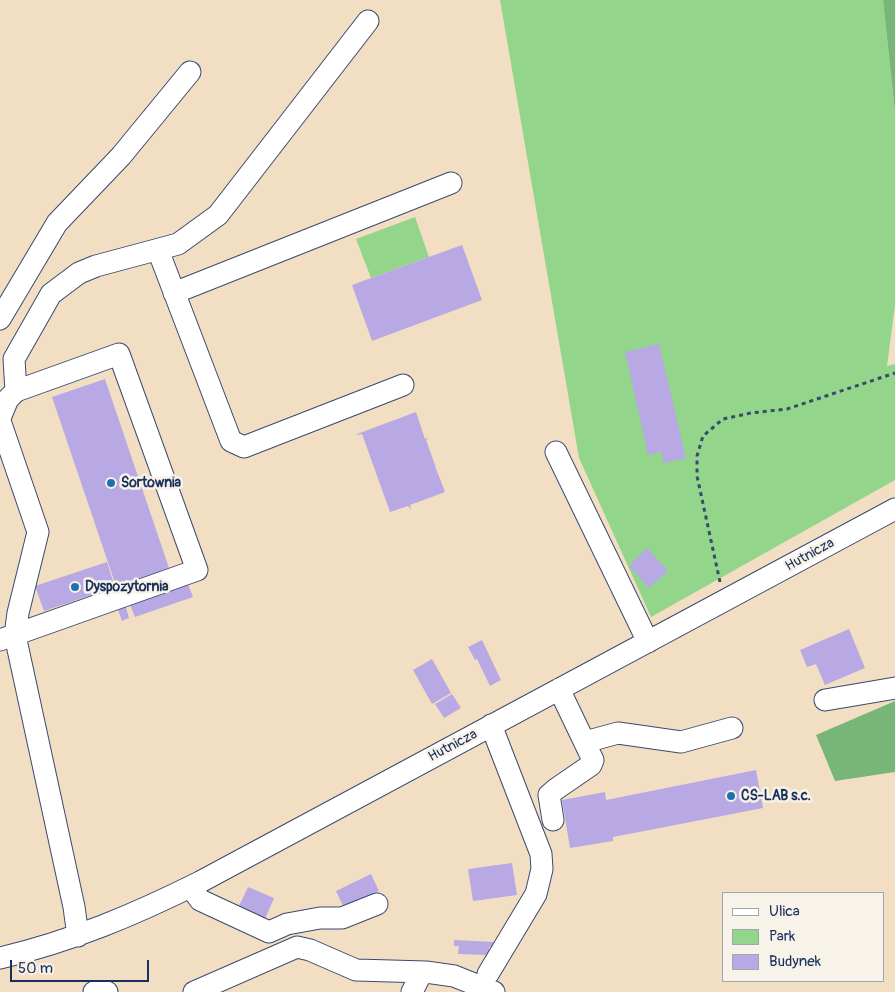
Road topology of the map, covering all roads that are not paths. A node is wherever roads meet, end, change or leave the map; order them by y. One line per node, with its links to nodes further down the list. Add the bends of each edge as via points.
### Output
1 (368, 20): 4 (street, via 218,215 178,244)
2 (190, 72): 6 (street, via 122,156 57,223)
3 (451, 183): 5 (street)
4 (158, 250): 5 (street); 8 (street, via 78,273 51,294 14,359)
5 (174, 293): 7 (street, via 231,441 244,447)
6 (0, 319)
7 (403, 386)
8 (16, 391): 9 (street, via 8,399); 14 (street, via 119,354 198,570)
9 (0, 419): 12 (street)
10 (556, 452): 15 (street)
11 (895, 508): 15 (street, Hutnicza)
12 (31, 511): 13 (street); 14 (street, via 38,532)
13 (2, 616): 14 (street)
14 (11, 638): 25 (street, via 74,906)
15 (648, 642): 17 (street, Hutnicza)
16 (895, 688): 18 (street)
17 (559, 689): 19 (street, Hutnicza); 21 (street)
18 (825, 700)
19 (490, 725): 23 (street, Hutnicza); 28 (street, via 541,854 542,869 536,894)
20 (732, 728): 21 (street, via 681,742 618,732)
21 (584, 742): 22 (street, via 593,760 591,765 550,795)
22 (553, 820)
23 (191, 887): 24 (street, via 200,900 268,932 287,924 342,918); 25 (street, Hutnicza, via 126,918)
24 (377, 904)
25 (78, 936): 26 (street, Hutnicza)
26 (0, 958)
27 (422, 972): 28 (street); 31 (street, via 356,970 298,947); 32 (street)
28 (491, 983)
29 (94, 992): 30 (street)
30 (107, 992)
31 (194, 992)
32 (412, 992)

